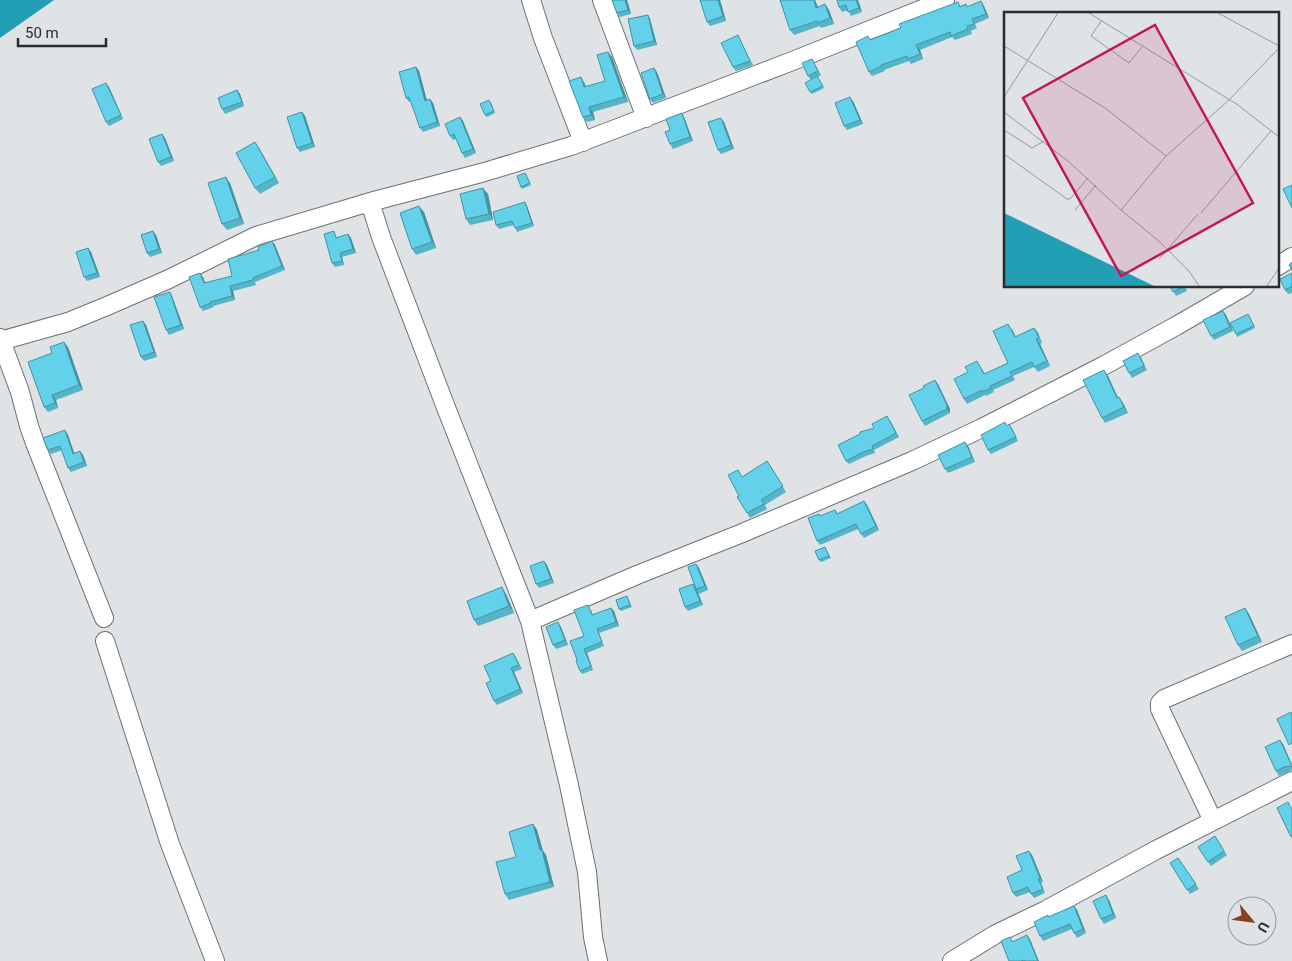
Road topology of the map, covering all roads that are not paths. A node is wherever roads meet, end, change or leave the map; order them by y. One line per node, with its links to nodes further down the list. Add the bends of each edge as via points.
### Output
1 (531, 0): 5 (street)
2 (602, 0): 4 (street)
3 (945, 0): 4 (street)
4 (646, 118): 5 (street)
5 (583, 142): 6 (street)
6 (370, 202): 10 (street, via 256,236 169,279 68,322); 12 (street, via 441,396)
7 (1292, 257): 8 (street)
8 (1280, 265)
9 (1242, 288): 12 (street, via 1103,366 912,461)
10 (0, 340): 11 (street, via 35,443)
11 (104, 618)
12 (530, 620): 18 (street, via 587,872)
13 (105, 641): 17 (street, via 170,844)
14 (1292, 644): 16 (street, via 1160,704)
15 (1292, 781): 16 (street)
16 (1213, 821): 19 (street, via 996,934)
17 (215, 961)
18 (598, 961)
19 (952, 961)

